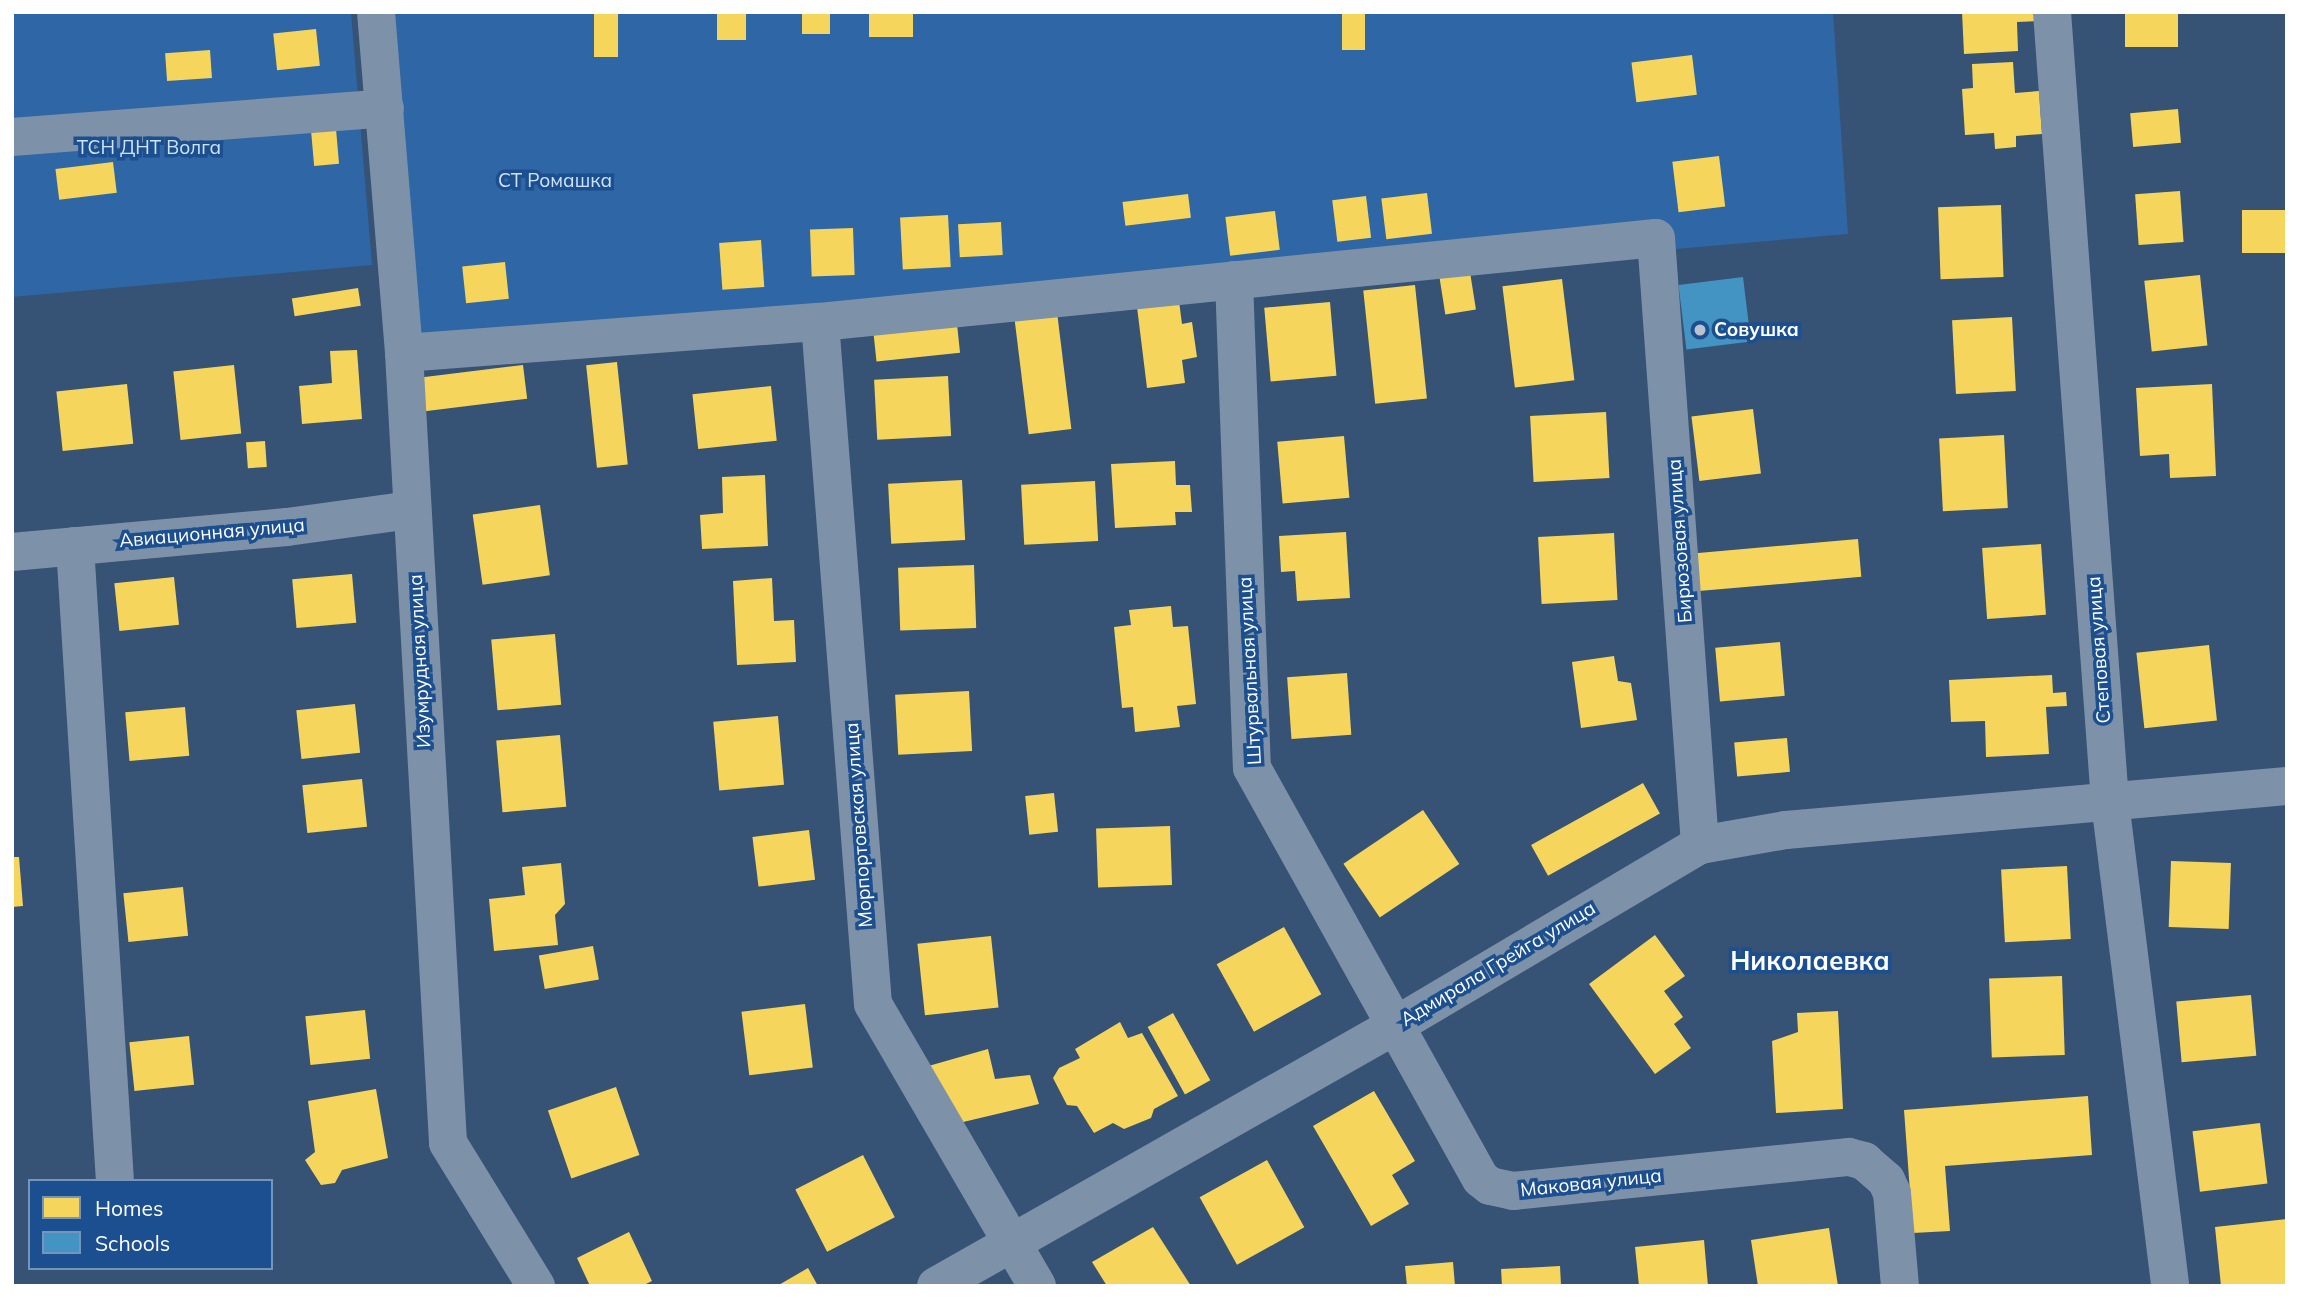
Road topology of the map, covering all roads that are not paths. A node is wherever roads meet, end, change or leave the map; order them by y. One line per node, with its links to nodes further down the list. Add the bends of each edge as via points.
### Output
1 (376, 12): 3 (street, Изумрудная улица)
2 (2052, 12): 12 (street, Степовая улица)
3 (385, 108): 4 (street); 7 (street, Изумрудная улица)
4 (12, 137)
5 (1234, 280): 6 (street); 13 (street, Бирюзовая улица, via 1656,238); 14 (street, Штурвальная улица, via 1252,768)
6 (820, 322): 7 (street); 16 (street, Морпортовская улица, via 873,1004)
7 (404, 352): 8 (street, Изумрудная улица)
8 (411, 510): 9 (street, Авиационная улица); 17 (street, Изумрудная улица, via 448,1143)
9 (75, 546): 10 (street, Авиационная улица); 15 (street)
10 (12, 552)
11 (2287, 786): 12 (street, Адмирала Грейга улица)
12 (2110, 802): 13 (street, Адмирала Грейга улица, via 1786,830); 21 (street, Степовая улица)
13 (1700, 845): 14 (street, Адмирала Грейга улица)
14 (1398, 1024): 16 (street, Адмирала Грейга улица); 20 (street, Маковая улица, via 1474,1168 1490,1186 1501,1191 1849,1157 1877,1168 1892,1193)
15 (115, 1179)
16 (1012, 1245): 18 (street, Адмирала Грейга улица); 19 (street, Морпортовская улица)
17 (536, 1286)
18 (936, 1286)
19 (1037, 1286)
20 (1900, 1286)
21 (2170, 1286)

